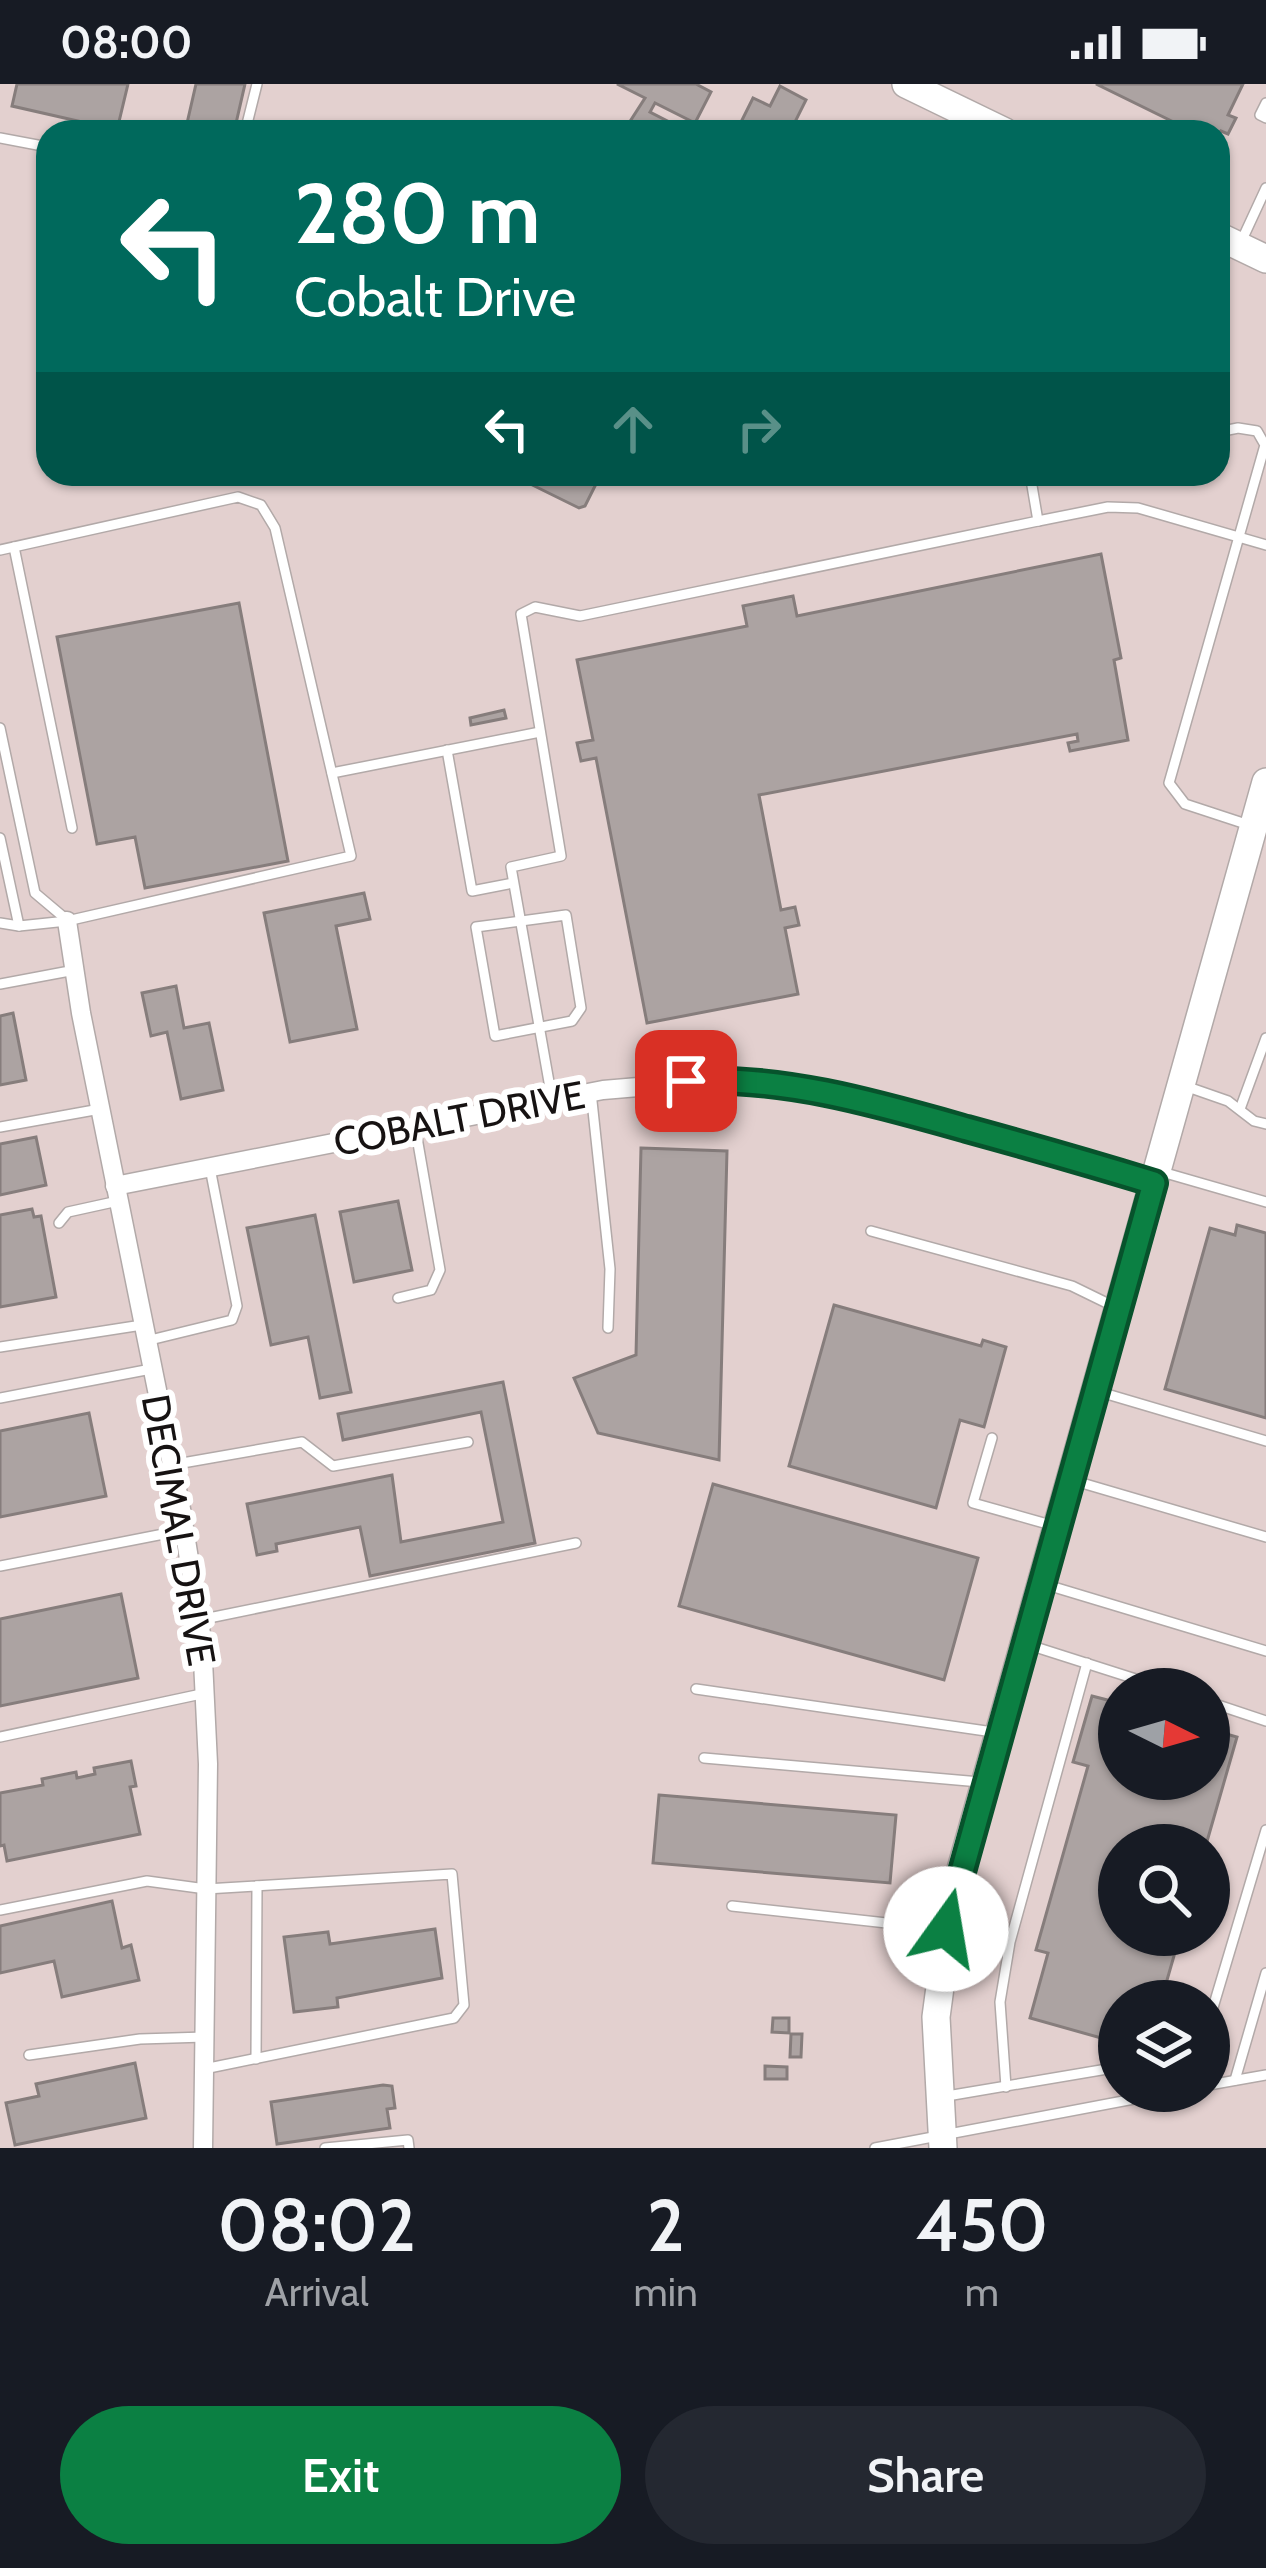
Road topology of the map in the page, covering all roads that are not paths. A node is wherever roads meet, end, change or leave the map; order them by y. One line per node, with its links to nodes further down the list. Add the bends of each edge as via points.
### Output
1 (257, 84): 5 (lane)
2 (906, 84): 6 (street)
3 (1266, 104): 4 (lane)
4 (1266, 118)
5 (248, 120)
6 (956, 120)
7 (0, 138): 8 (lane)
8 (36, 145)
9 (1266, 188): 10 (lane)
10 (1230, 238)
11 (1230, 242): 12 (street)
12 (1266, 259)
13 (1230, 430): 16 (lane, via 1257,431 1265,445)
14 (1032, 486): 15 (lane)
15 (1039, 521): 16 (lane, via 1138,508); 21 (lane, via 580,616 535,607 521,614)
16 (1240, 538): 17 (lane); 24 (lane, via 1168,783 1185,804)
17 (1266, 545)
18 (14, 547): 19 (lane); 23 (lane, via 238,497 261,505 275,528); 25 (lane)
19 (0, 550)
20 (0, 728): 29 (lane, via 35,893)
21 (540, 731): 22 (lane); 27 (lane, via 561,856 511,867)
22 (447, 750): 23 (lane); 27 (lane, via 472,891)
23 (332, 773): 29 (lane, via 351,856)
24 (1263, 808): 36 (street)
25 (73, 827)
26 (0, 838): 31 (lane)
27 (513, 883): 28 (lane)
28 (520, 919): 34 (lane); 34 (lane, via 566,915 581,1009 572,1021); 34 (lane, via 476,927 491,1014 495,1036)
29 (67, 921): 31 (lane); 32 (street, DECIMAL DRIVE)
30 (0, 923): 31 (lane)
31 (19, 926)
32 (75, 970): 33 (lane); 39 (street, DECIMAL DRIVE)
33 (0, 984)
34 (539, 1027): 38 (lane)
35 (1266, 1038): 40 (lane)
36 (1181, 1084): 40 (lane); 45 (street)
37 (592, 1092): 38 (street, COBALT DRIVE); 45 (street, COBALT DRIVE, via 721,1079 802,1088); 52 (lane)
38 (552, 1099): 42 (street, COBALT DRIVE)
39 (100, 1108): 43 (lane); 46 (street, DECIMAL DRIVE)
40 (1240, 1109): 41 (lane)
41 (1266, 1124)
42 (415, 1126): 44 (street, COBALT DRIVE); 50 (lane, via 440,1270 431,1290)
43 (0, 1127)
44 (210, 1168): 46 (street, COBALT DRIVE); 53 (lane, via 237,1306 232,1320)
45 (1155, 1177): 47 (lane); 51 (street)
46 (116, 1193): 48 (lane); 53 (street, DECIMAL DRIVE)
47 (1266, 1202)
48 (59, 1223)
49 (871, 1231): 51 (lane, via 1072,1286)
50 (398, 1298)
51 (1118, 1308): 56 (street)
52 (608, 1328)
53 (144, 1333): 54 (lane); 55 (street, DECIMAL DRIVE)
54 (0, 1347)
55 (152, 1369): 57 (lane); 61 (street, DECIMAL DRIVE)
56 (1095, 1391): 59 (lane); 62 (street)
57 (0, 1398)
58 (992, 1438): 63 (lane, via 973,1503)
59 (1266, 1441)
60 (468, 1442): 61 (lane, via 333,1466 302,1442)
61 (171, 1465): 64 (street, DECIMAL DRIVE)
62 (1070, 1479): 63 (street); 65 (lane)
63 (1057, 1527): 68 (street)
64 (184, 1530): 67 (lane); 69 (street, DECIMAL DRIVE)
65 (1266, 1537)
66 (576, 1544): 69 (lane)
67 (0, 1566)
68 (1041, 1582): 70 (street); 71 (lane)
69 (199, 1620): 75 (street, DECIMAL DRIVE)
70 (1024, 1643): 72 (lane); 78 (street)
71 (1266, 1651)
72 (1087, 1663): 73 (lane); 98 (lane, via 1010,1942 1000,2002)
73 (1102, 1668)
74 (696, 1689): 78 (lane)
75 (206, 1693): 79 (lane); 84 (street, DECIMAL DRIVE)
76 (1230, 1709): 77 (lane)
77 (1266, 1721)
78 (999, 1732): 81 (street)
79 (0, 1737)
80 (704, 1759): 81 (lane)
81 (985, 1782): 87 (street)
82 (1266, 1830): 89 (lane)
83 (257, 1886): 84 (lane); 92 (lane); 92 (lane, via 452,1874 464,2005 454,2018)
84 (206, 1889): 86 (lane, via 146,1881); 90 (street, DECIMAL DRIVE)
85 (732, 1906): 87 (lane)
86 (0, 1910)
87 (946, 1929): 99 (street, via 936,2017)
88 (1266, 1973): 96 (lane)
89 (1221, 1980)
90 (205, 2037): 91 (lane); 93 (street, DECIMAL DRIVE)
91 (29, 2055)
92 (256, 2059): 93 (lane)
93 (204, 2069): 102 (street, DECIMAL DRIVE)
94 (1098, 2071): 98 (lane)
95 (1266, 2075): 96 (lane)
96 (1235, 2080): 97 (lane)
97 (1230, 2081)
98 (1006, 2087): 99 (lane)
99 (939, 2097): 101 (street)
100 (1098, 2108): 101 (lane)
101 (943, 2141): 105 (lane)
102 (203, 2148)
103 (326, 2148): 104 (lane, via 408,2140)
104 (409, 2148)
105 (875, 2148)

